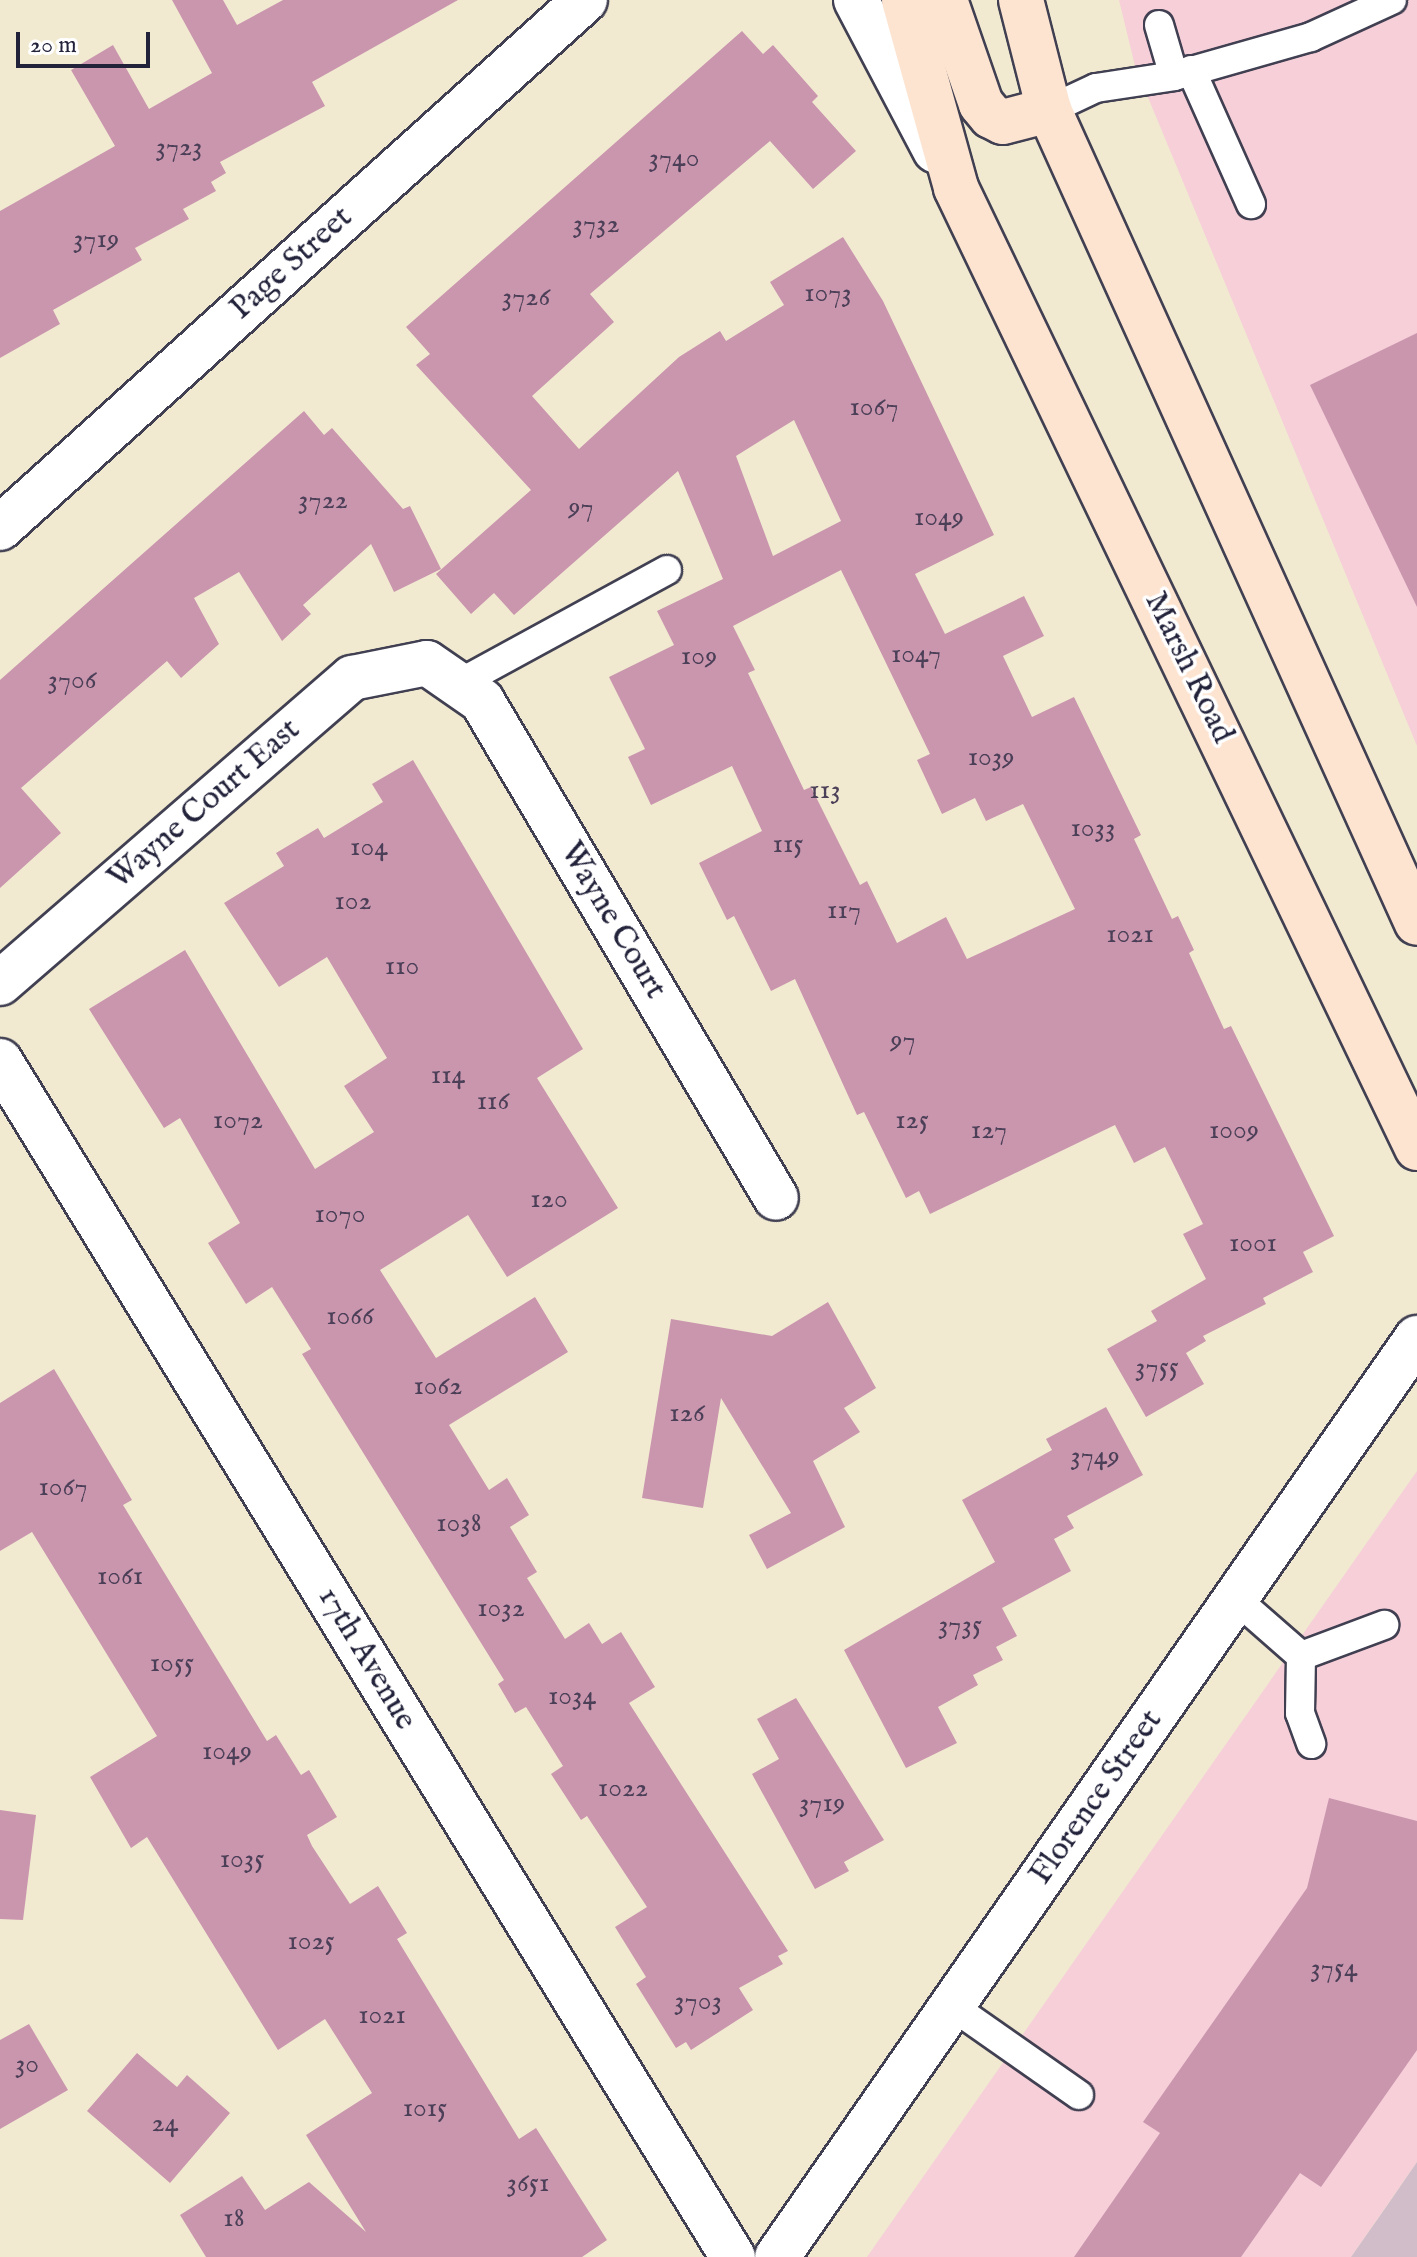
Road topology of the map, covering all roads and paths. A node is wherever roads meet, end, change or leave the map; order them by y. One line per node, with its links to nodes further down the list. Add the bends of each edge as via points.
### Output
1 (585, 0): 12 (street, Page Street)
2 (856, 0): 10 (street, Marsh Road)
3 (904, 0): 10 (main road, Marsh Road)
4 (945, 0): 9 (main road, via 981,104 991,116 1003,122)
5 (1021, 0): 9 (main road)
6 (1392, 0): 8 (lane, via 1311,37)
7 (1159, 25): 8 (lane)
8 (1182, 73): 9 (lane, via 1096,88); 11 (lane)
9 (1049, 110): 15 (main road)
10 (956, 188): 18 (main road, Marsh Road)
11 (1251, 204)
12 (0, 528)
13 (667, 570): 14 (lane)
14 (443, 673): 16 (street, Wayne Court East, via 352,678); 19 (street, Wayne Court, via 482,701)
15 (1417, 923)
16 (0, 983)
17 (0, 1061): 27 (street, 17th Avenue)
18 (1417, 1148)
19 (776, 1198)
20 (1417, 1338): 21 (street, Florence Street)
21 (1236, 1599): 23 (lane); 25 (street, Florence Street)
22 (1384, 1625): 23 (lane)
23 (1301, 1656): 24 (lane, via 1300,1713)
24 (1311, 1744)
25 (952, 2006): 26 (lane); 28 (street, Florence Street)
26 (1079, 2095)
27 (733, 2257)
28 (777, 2257)

